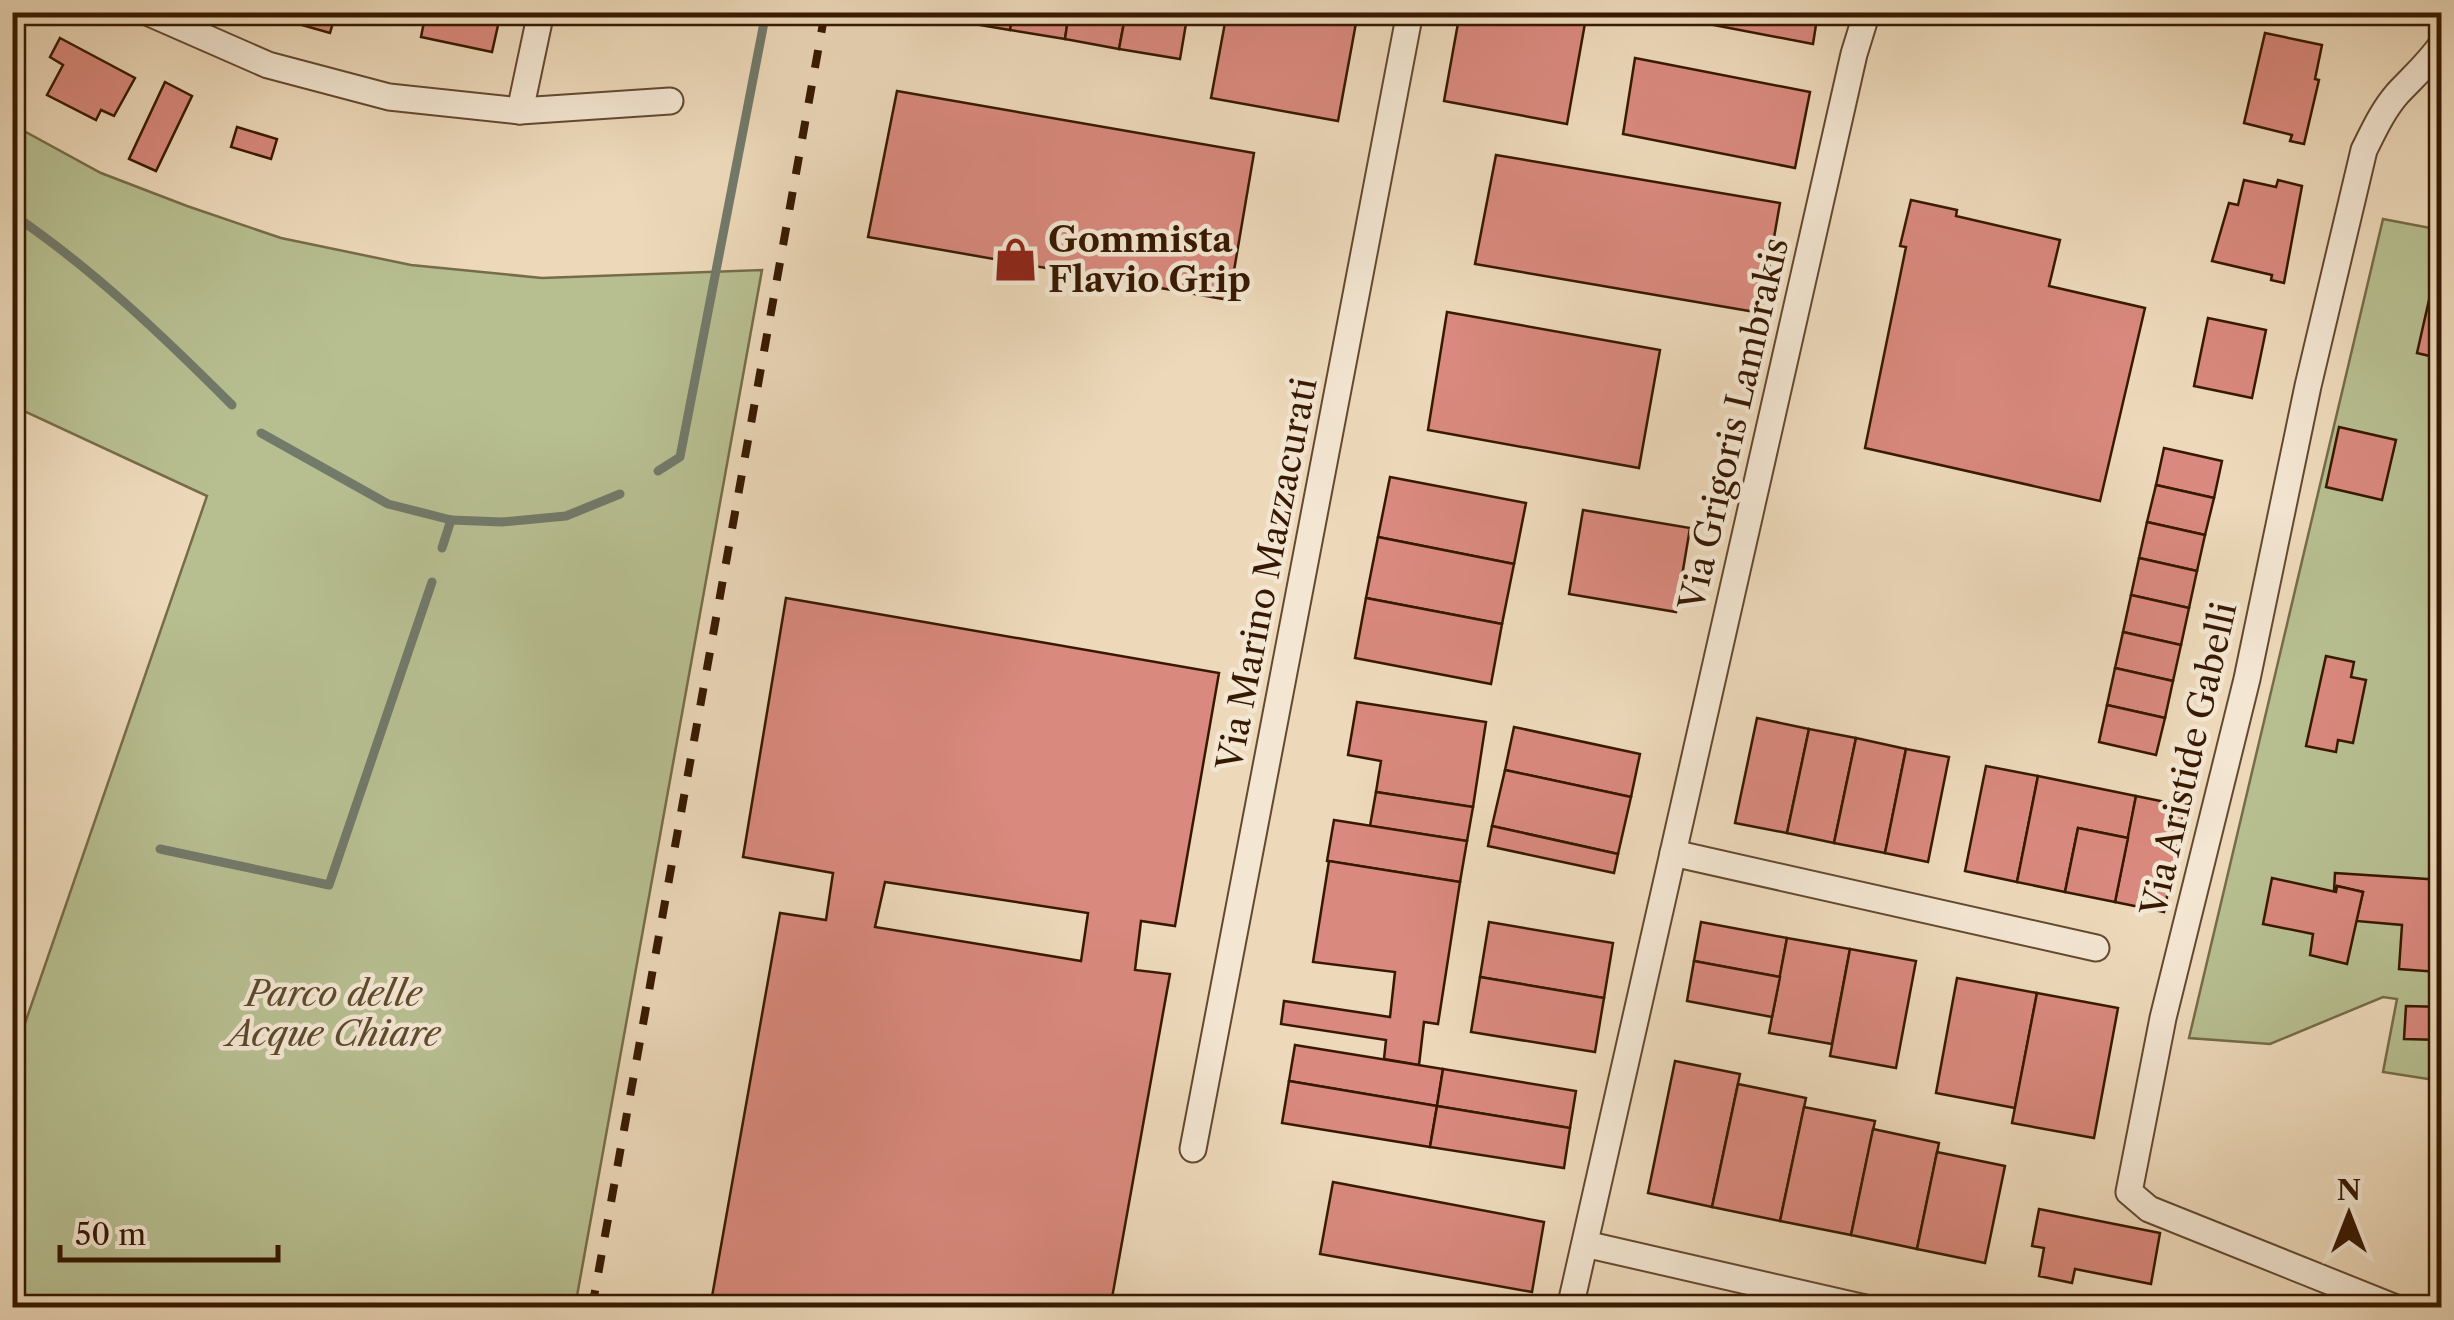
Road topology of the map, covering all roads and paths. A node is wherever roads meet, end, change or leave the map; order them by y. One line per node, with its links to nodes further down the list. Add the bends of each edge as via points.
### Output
1 (147, 12): 5 (street)
2 (541, 12): 9 (street)
3 (1410, 12): 12 (street, Via Marino Mazzacurati)
4 (1867, 12): 10 (street, Via Grigoris Lambrakis)
5 (176, 19): 9 (street, via 268,65 389,97)
6 (2442, 44): 7 (street, Via Aristide Gabelli)
7 (2431, 71): 16 (street, Via Aristide Gabelli, via 2399,92 2364,150 2247,679 2163,1018 2130,1192 2150,1209)
8 (670, 101): 9 (street)
9 (520, 111)
10 (1674, 852): 11 (street); 13 (street, Via Grigoris Lambrakis)
11 (2096, 948)
12 (1193, 1149)
13 (1585, 1244): 14 (street, Via Grigoris Lambrakis); 15 (street)
14 (1570, 1308)
15 (1865, 1308)
16 (2396, 1308)

